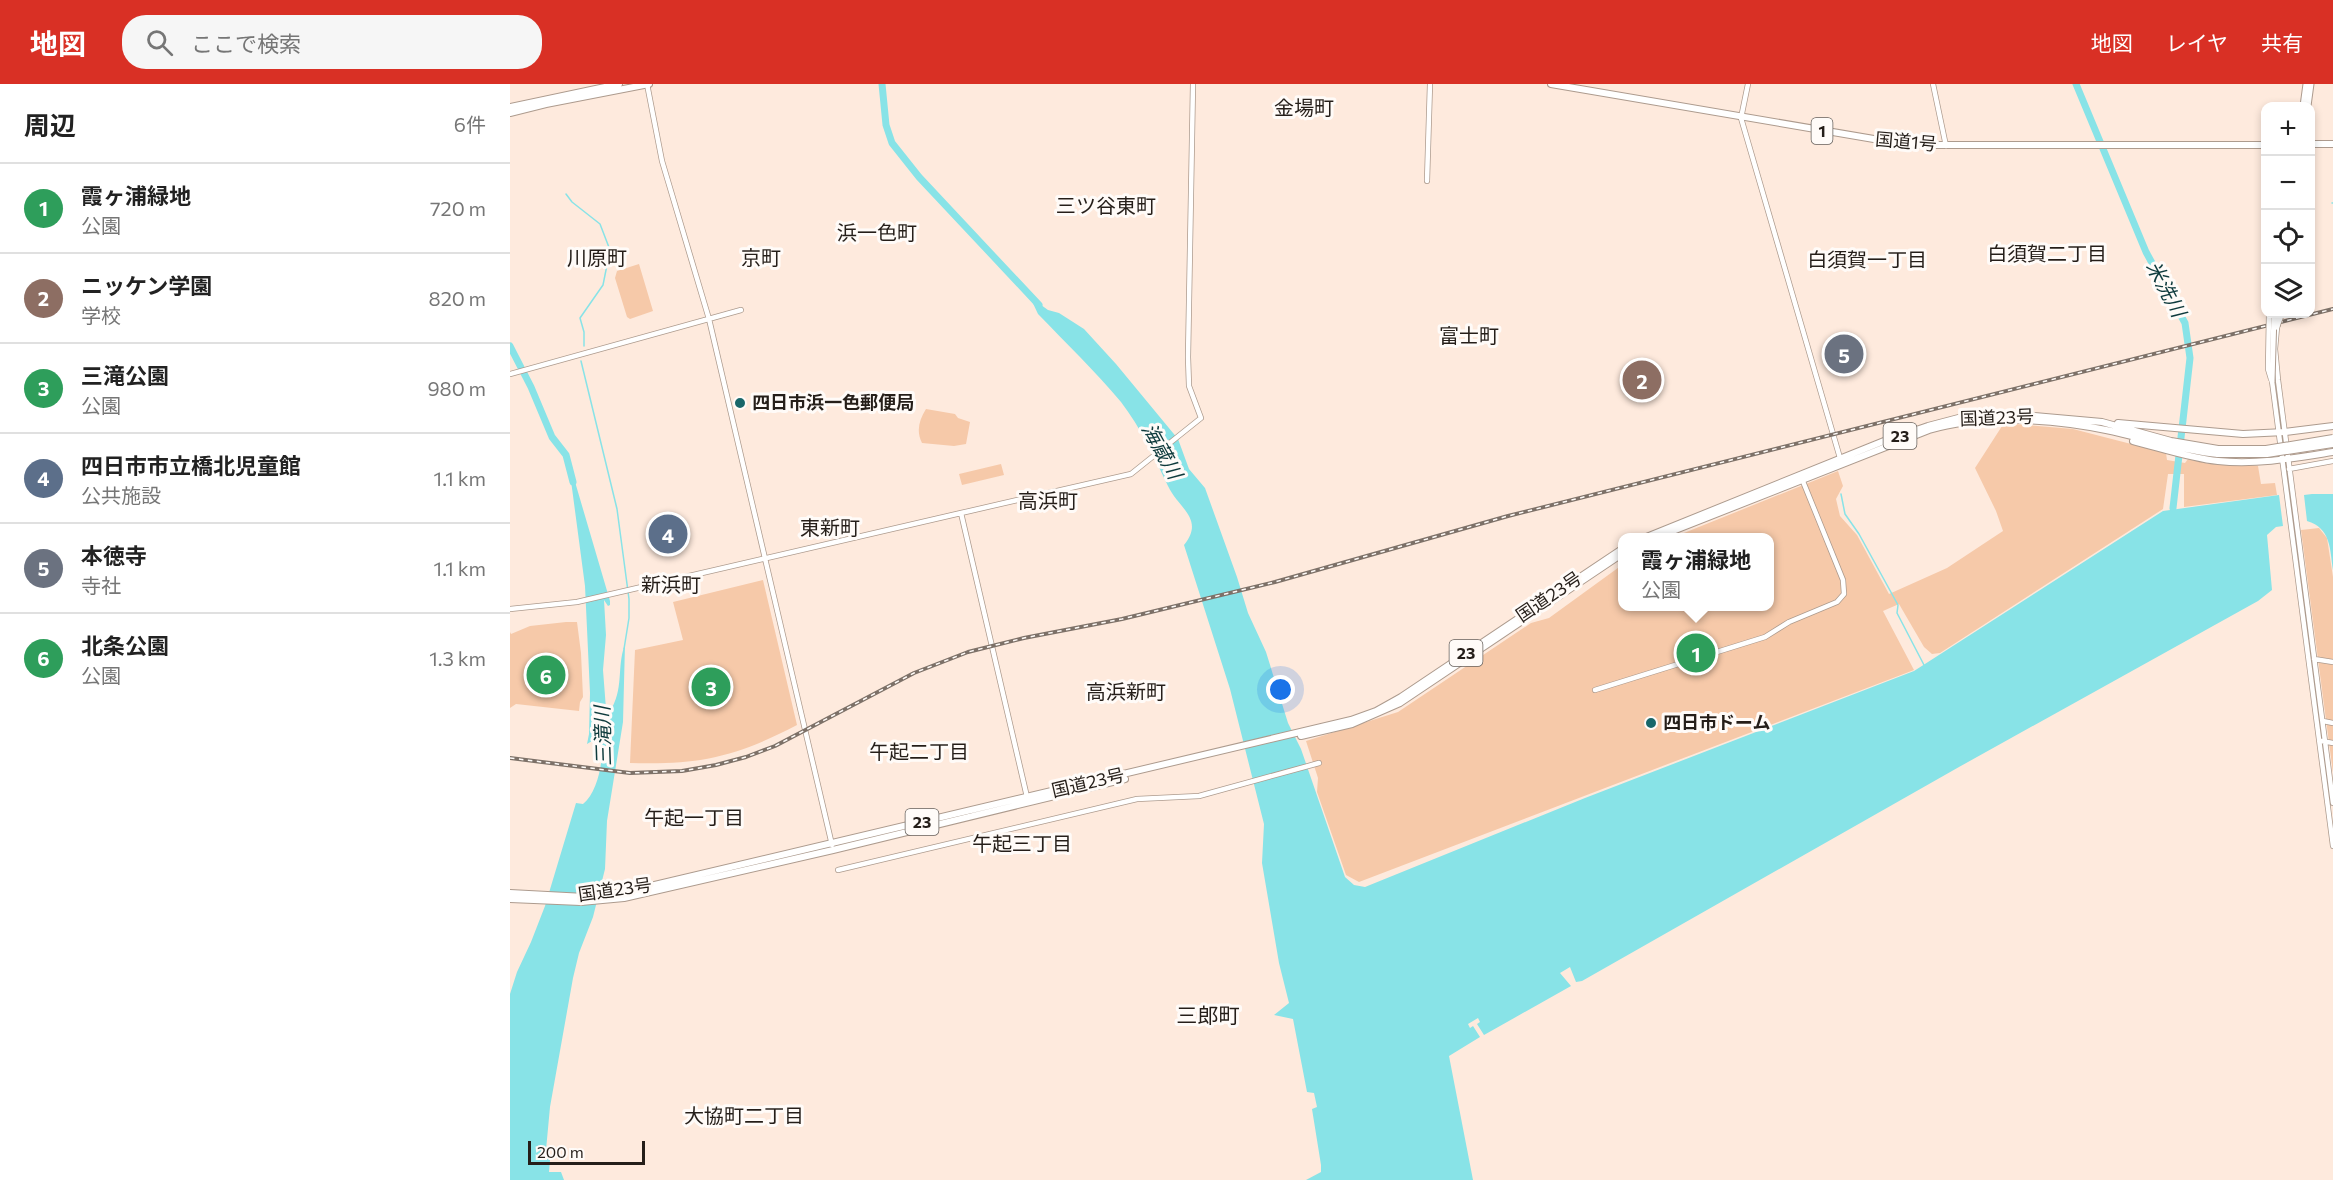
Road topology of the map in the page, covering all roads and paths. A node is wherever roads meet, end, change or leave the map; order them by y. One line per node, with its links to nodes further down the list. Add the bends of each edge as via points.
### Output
1 (619, 84): 11 (highway)
2 (647, 84): 12 (highway); 22 (street, via 662,161)
3 (1193, 84): 42 (street, via 1188,357 1189,386 1200,418 1126,476)
4 (1430, 84): 18 (street)
5 (1551, 84): 13 (highway, 国道1号 / 1)
6 (1748, 84): 13 (street)
7 (1934, 84): 17 (street)
8 (2308, 84): 9 (main road); 10 (main road)
9 (2303, 102)
10 (2308, 102)
11 (510, 107)
12 (510, 113)
13 (1741, 118): 17 (highway, 国道1号 / 1, via 1901,144); 36 (street)
14 (2315, 144): 15 (highway)
15 (2333, 144)
16 (2261, 145): 17 (highway, 国道1号 / 1)
17 (1946, 146)
18 (1427, 181)
19 (741, 310): 22 (street)
20 (2276, 318): 23 (main road, bridge)
21 (2276, 318): 25 (main road, bridge)
22 (709, 319): 24 (street); 47 (street)
23 (2277, 327): 25 (street, bridge)
24 (510, 374)
25 (2275, 381): 28 (street); 29 (street)
26 (2102, 422): 29 (highway, via 2243,434); 32 (highway, 国道23号 / 23); 36 (highway, 国道23号 / 23, via 2011,414 1966,416)
27 (2333, 426): 28 (highway)
28 (2285, 432): 29 (highway); 37 (street)
29 (2277, 433): 38 (street)
30 (2333, 438): 34 (highway, 国道23号 / 23, bridge)
31 (2333, 444): 34 (highway, 国道23号 / 23, bridge, via 2267,454)
32 (2171, 446): 33 (highway, 国道23号 / 23); 41 (highway, 国道23号 / 23, via 2074,425 1995,420 1954,423)
33 (2186, 449): 34 (highway, 国道23号 / 23); 38 (highway, via 2217,461)
34 (2218, 452)
35 (2333, 452): 37 (highway)
36 (1840, 458): 43 (highway, 国道23号 / 23)
37 (2288, 459): 38 (highway); 40 (street)
38 (2281, 460): 50 (street)
39 (2333, 461): 40 (street)
40 (2289, 469): 49 (street)
41 (1802, 479): 44 (highway, 国道23号 / 23); 52 (street, via 1843,580 1842,598 1765,637)
42 (961, 513): 47 (street); 60 (street)
43 (1654, 533)
44 (1665, 533)
45 (1618, 552): 55 (highway, 国道23号 / 23, via 1394,701 1363,716)
46 (1618, 557): 55 (highway, 国道23号 / 23, via 1400,703 1352,724)
47 (765, 558): 48 (street, via 577,602); 62 (street)
48 (510, 609)
49 (2315, 658): 50 (street); 51 (street); 53 (street)
50 (2308, 659): 56 (street)
51 (2333, 662)
52 (1594, 690)
53 (2323, 721): 54 (street); 56 (street); 57 (street)
54 (2333, 723)
55 (1299, 735): 60 (highway, 国道23号 / 23)
56 (2318, 740): 57 (street); 63 (street)
57 (2325, 742): 58 (street); 61 (street)
58 (2333, 743)
59 (1319, 763): 65 (street, via 1190,798 1129,801)
60 (1027, 800): 62 (highway, 国道23号 / 23); 64 (highway, 国道23号 / 23)
61 (2333, 803)
62 (831, 842): 64 (street); 68 (highway, 国道23号 / 23)
63 (2333, 846)
64 (833, 850): 68 (highway, 国道23号 / 23, via 680,886)
65 (838, 870)
66 (510, 893): 67 (highway, 国道23号 / 23)
67 (542, 898): 68 (highway, 国道23号 / 23, via 581,902); 69 (highway, 国道23号 / 23)
68 (605, 898)
69 (510, 899)

